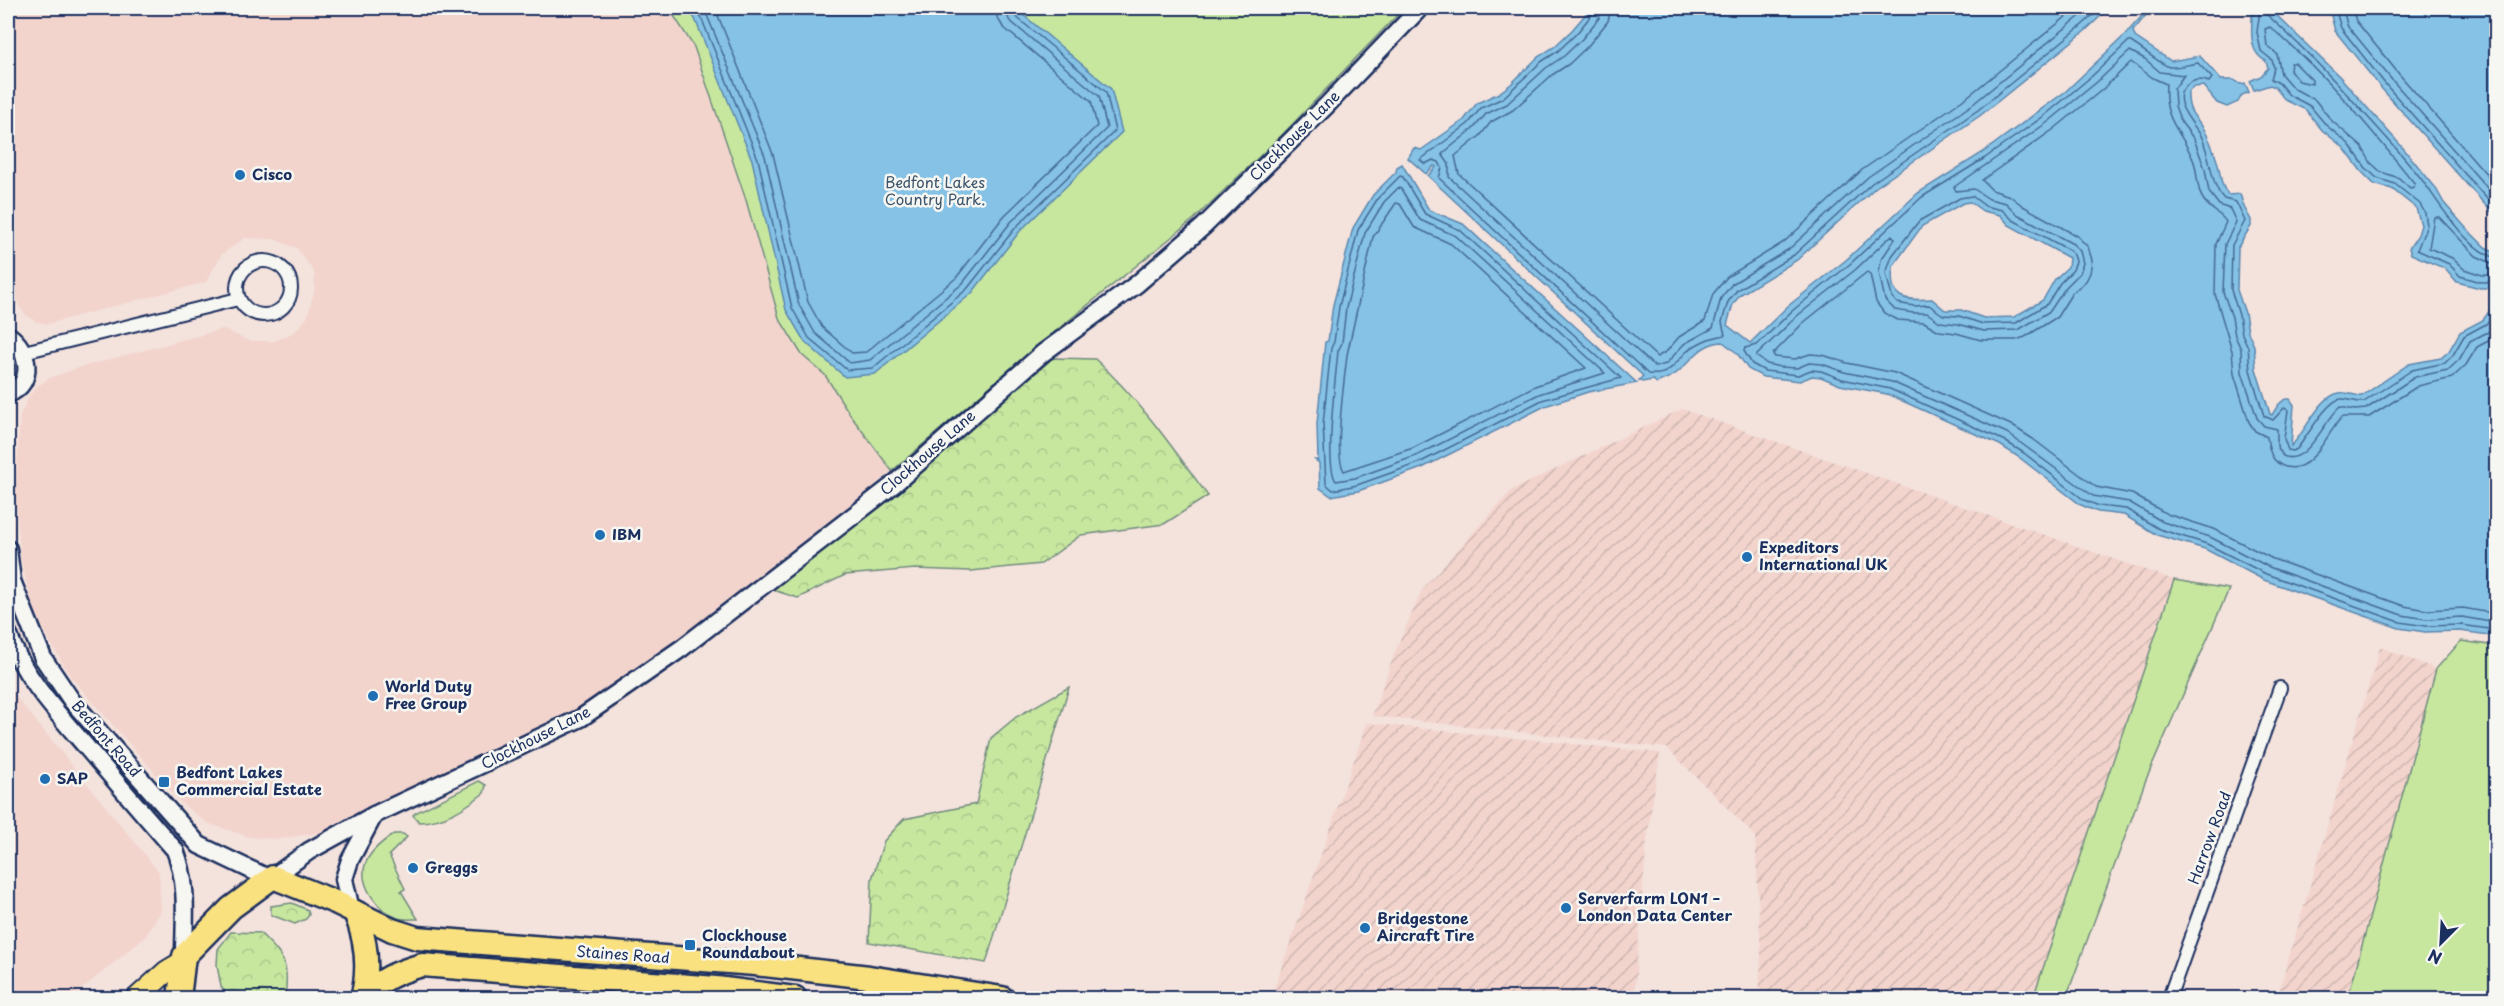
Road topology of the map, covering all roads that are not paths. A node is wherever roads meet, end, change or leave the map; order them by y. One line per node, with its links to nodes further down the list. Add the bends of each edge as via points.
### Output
1 (1420, 8): 9 (main road, Clockhouse Lane, via 1204,226 1137,284 1043,353 893,485 700,634 581,718)
2 (238, 299): 2 (street, via 238,277 249,265 271,262 288,276 289,300 270,316 251,313); 4 (street)
3 (8, 335): 4 (main road)
4 (24, 352): 5 (main road, via 26,372)
5 (9, 398)
6 (8, 549): 10 (main road, Bedfont Road, via 12,581 43,658 72,701 199,845)
7 (8, 633): 12 (main road, Bedfont Road, via 35,682 63,720 175,850 183,871 186,901)
8 (2280, 688): 18 (street, Harrow Road)
9 (374, 815): 10 (main road, Clockhouse Lane, via 309,850); 11 (main road, via 350,860 345,879)
10 (271, 878): 11 (highway); 12 (highway, via 219,918)
11 (353, 911): 15 (highway, via 366,946); 17 (highway, Staines Road, via 417,938 755,964 869,977)
12 (183, 959): 13 (main road); 14 (highway)
13 (137, 999)
14 (179, 999)
15 (363, 999): 16 (highway, Staines Road, via 392,975 422,965 716,988)
16 (795, 999)
17 (1002, 999)
18 (2169, 999)

